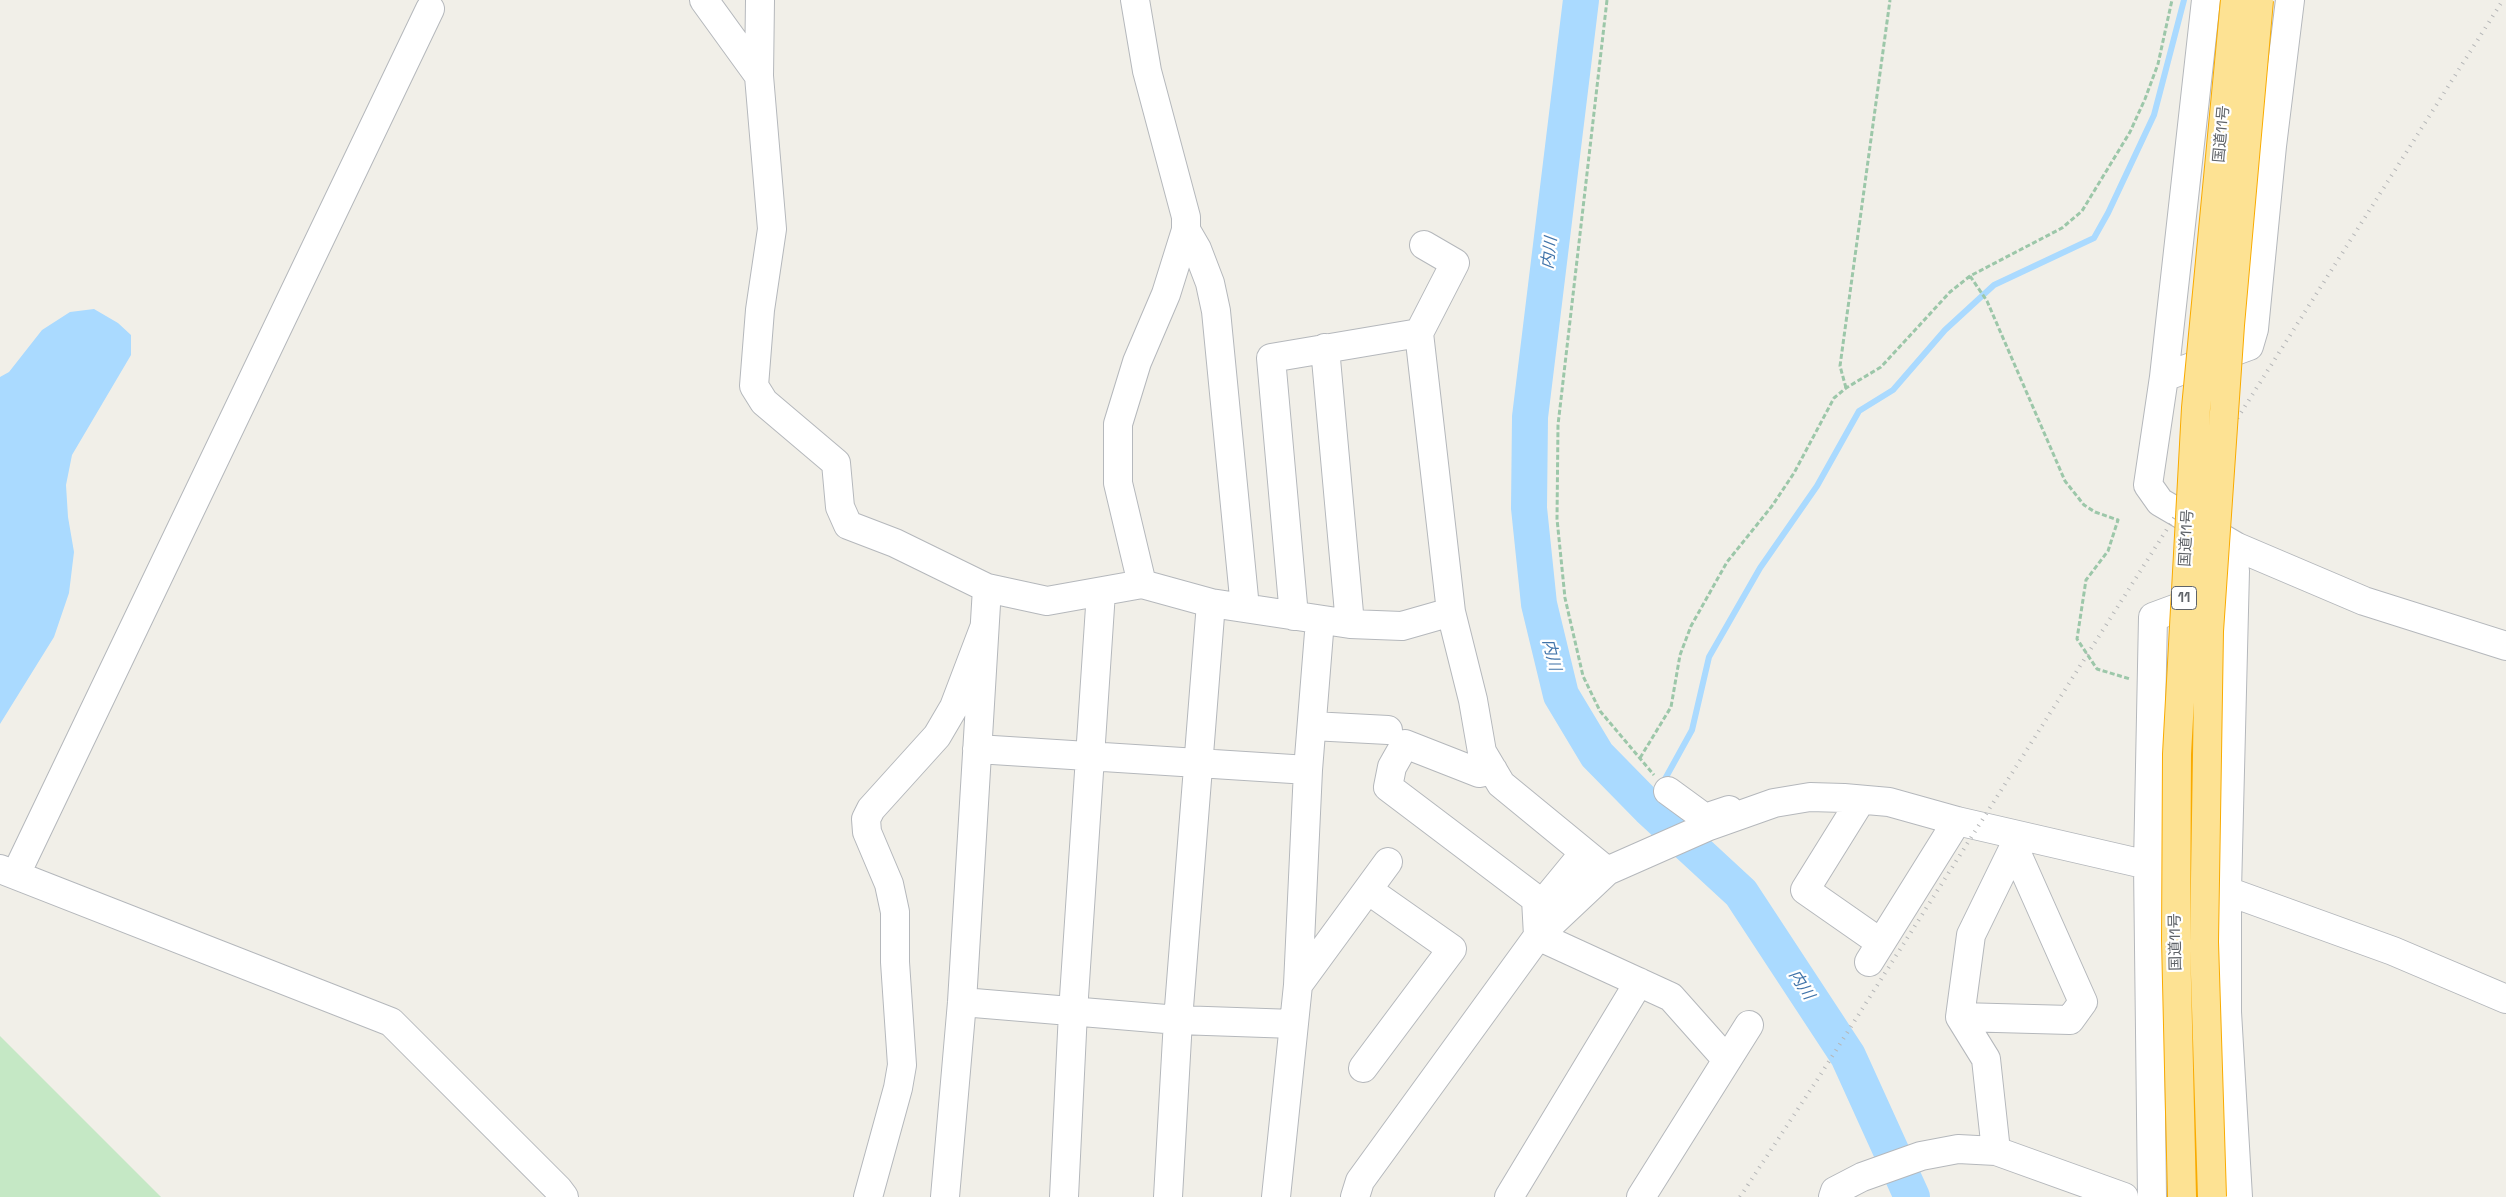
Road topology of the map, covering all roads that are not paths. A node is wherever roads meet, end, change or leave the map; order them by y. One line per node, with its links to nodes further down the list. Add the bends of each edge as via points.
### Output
1 (704, 0): 9 (street)
2 (760, 0): 9 (street)
3 (1135, 0): 10 (street, via 1147,72 1184,208)
4 (2206, 0): 14 (street)
5 (2234, 0): 72 (highway, 国道11号 / 11, bridge, via 2196,408 2177,754 2176,940)
6 (2259, 0): 73 (highway, 国道11号 / 11, bridge, via 2230,325 2209,631 2204,942)
7 (2290, 0): 14 (street, via 2254,329 2249,346)
8 (430, 9): 42 (street)
9 (759, 76): 18 (street, via 772,229 760,310 754,386 764,402 836,463 840,507 848,525)
10 (1186, 230): 16 (street, via 1166,294 1137,362 1118,424 1118,483); 21 (street, via 1210,283 1216,311)
11 (1424, 245): 12 (street, via 1455,262)
12 (1419, 333): 13 (street); 22 (street)
13 (1325, 348): 23 (street, via 1271,358); 24 (street)
14 (2164, 377): 15 (street, via 2148,485 2160,502)
15 (2237, 547): 17 (street); 26 (street, via 2364,601)
16 (1142, 584): 19 (street); 20 (street)
17 (2234, 587): 41 (street, via 2153,617); 45 (street)
18 (987, 588): 19 (street, via 1047,601); 25 (street)
19 (1101, 592): 30 (street)
20 (1211, 603): 21 (street); 31 (street)
21 (1245, 608): 23 (street)
22 (1451, 612): 24 (street, via 1402,626); 33 (street, via 1482,752)
23 (1307, 618): 24 (street); 27 (street)
24 (1350, 624)
25 (984, 628): 29 (street); 61 (street, via 954,706 936,736 871,809 866,819 867,832 889,884 895,912 902,1065)
26 (2506, 646)
27 (1312, 726): 28 (street); 32 (street)
28 (1388, 730)
29 (977, 749): 30 (street); 51 (street)
30 (1090, 756): 31 (street); 52 (street)
31 (1199, 763): 32 (street); 54 (street)
32 (1308, 770): 49 (street)
33 (1493, 770): 39 (street, via 1501,784); 46 (street, via 1479,773 1405,744 1392,767 1388,787 1536,899)
34 (1668, 790): 35 (street, via 1705,818 1791,782)
35 (1829, 797): 36 (street); 43 (street, via 1774,803 1709,826)
36 (1861, 800): 37 (street, via 1889,802); 37 (street, via 1806,890 1875,952)
37 (1957, 821): 38 (street)
38 (2016, 841): 41 (street); 53 (street, via 1971,935); 53 (street, via 2083,1002 2070,1020)
39 (1584, 853): 43 (street); 46 (street)
40 (1388, 862): 44 (street)
41 (2148, 865): 71 (street)
42 (8, 871): 60 (street, via 391,1022)
43 (1608, 871): 47 (street)
44 (1368, 890): 49 (street); 58 (street, via 1452,949)
45 (2227, 891): 50 (street, via 2393,951); 74 (street, via 2228,1012)
46 (1538, 909): 47 (street)
47 (1538, 936): 48 (street); 66 (street, via 1360,1181)
48 (1639, 982): 57 (street, via 1671,998); 67 (street)
49 (1298, 985): 55 (street)
50 (2506, 1000)
51 (962, 1002): 52 (street); 62 (street)
52 (1073, 1012): 54 (street); 63 (street)
53 (1960, 1017): 59 (street, via 1986,1059)
54 (1178, 1020): 55 (street); 64 (street)
55 (1294, 1024): 65 (street)
56 (1749, 1025): 57 (street)
57 (1727, 1060): 68 (street)
58 (1364, 1068)
59 (1996, 1151): 69 (street, via 1958,1149 1921,1156 1862,1177); 70 (street)
60 (564, 1197)
61 (868, 1197)
62 (945, 1197)
63 (1064, 1197)
64 (1168, 1197)
65 (1276, 1197)
66 (1355, 1197)
67 (1509, 1197)
68 (1641, 1197)
69 (1832, 1197)
70 (2124, 1197)
71 (2152, 1197)
72 (2182, 1197)
73 (2212, 1197)
74 (2238, 1197)

